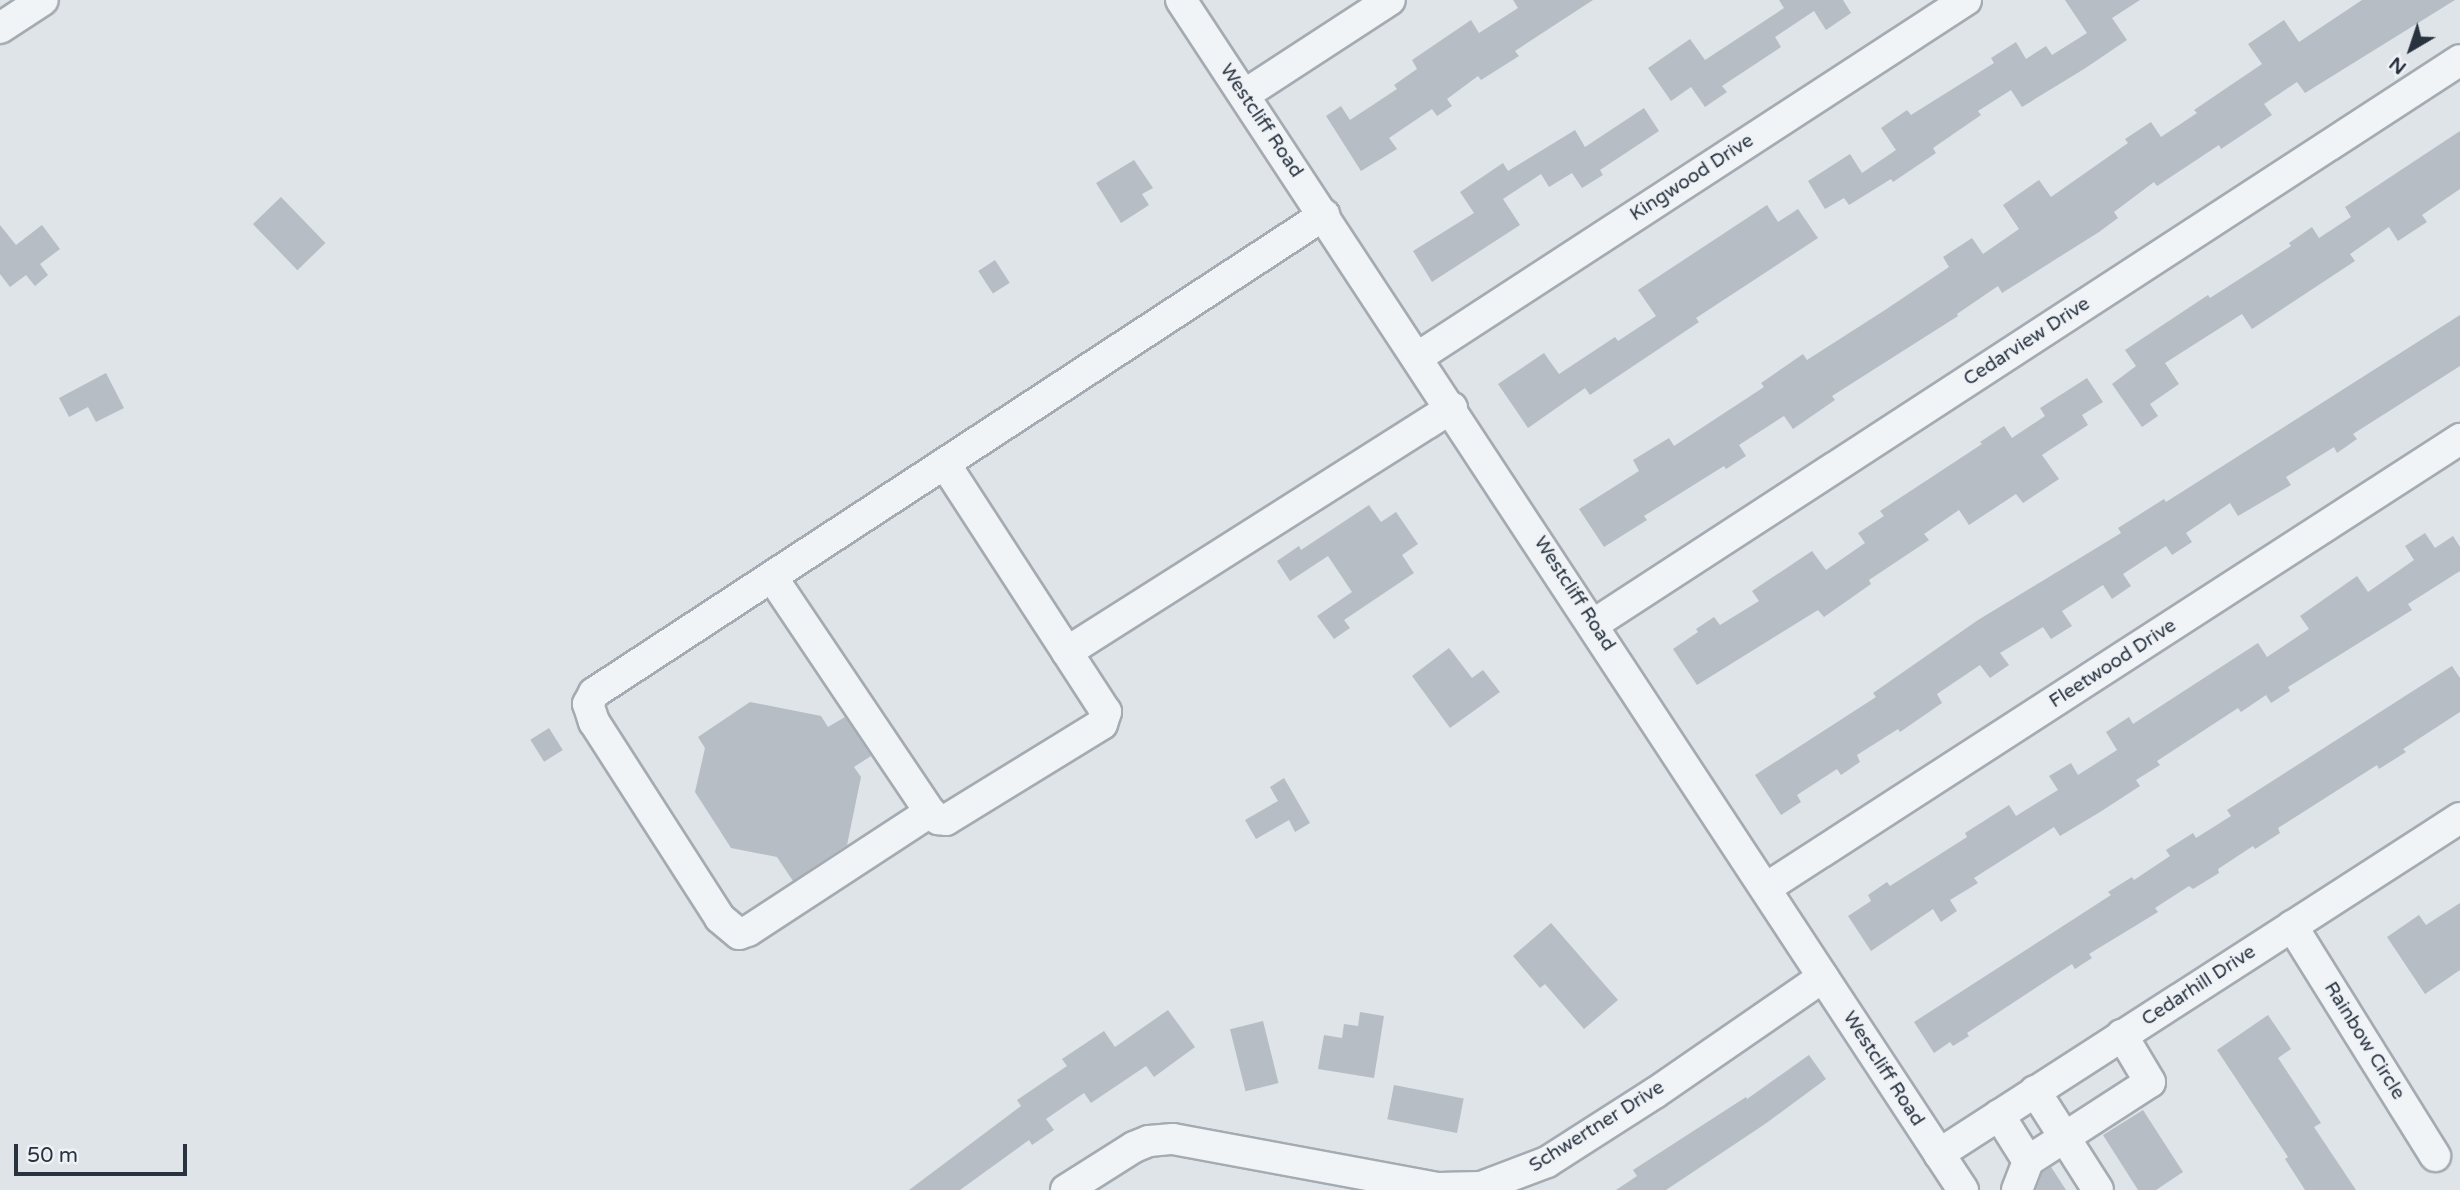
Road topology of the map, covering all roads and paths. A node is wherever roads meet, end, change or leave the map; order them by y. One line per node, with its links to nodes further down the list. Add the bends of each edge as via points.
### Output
1 (43, 0): 5 (street)
2 (1181, 0): 7 (street, Westcliff Road)
3 (1390, 0): 7 (street)
4 (1966, 0): 9 (street, Kingwood Drive)
5 (0, 28)
6 (2460, 60): 14 (street, Cedarview Drive)
7 (1244, 95): 8 (street, Westcliff Road)
8 (1324, 215): 9 (street, Westcliff Road); 12 (street)
9 (1418, 357): 10 (street, Westcliff Road)
10 (1452, 408): 14 (street, Westcliff Road); 15 (street)
11 (2460, 439): 18 (street, Fleetwood Drive)
12 (945, 464): 13 (street); 15 (street)
13 (772, 577): 16 (street); 16 (street, via 594,693 588,704 594,722 720,918 738,934 748,931)
14 (1594, 624): 18 (street, Westcliff Road)
15 (1067, 652): 16 (street, via 1106,712 1102,723 946,820)
16 (930, 812)
17 (2460, 818): 19 (street, Cedarhill Drive)
18 (1766, 888): 20 (street, Westcliff Road)
19 (2292, 926): 21 (street, Cedarhill Drive); 26 (street, Rainbow Circle)
20 (1823, 977): 25 (street, Westcliff Road); 29 (street, Schwertner Drive, via 1547,1162 1481,1187)
21 (2122, 1035): 22 (street, Cedarhill Drive); 24 (street, via 2150,1082)
22 (2035, 1091): 23 (street, Cedarhill Drive); 24 (street)
23 (1999, 1115): 25 (street, Cedarhill Drive); 27 (street)
24 (2064, 1138): 27 (street); 28 (street)
25 (1939, 1154): 31 (street, Westcliff Road)
26 (2435, 1156)
27 (2028, 1161): 32 (street)
28 (2084, 1185)
29 (1437, 1189): 30 (street, Schwertner Drive, via 1173,1139 1135,1147)
30 (1066, 1190)
31 (1963, 1190)
32 (2017, 1190)

